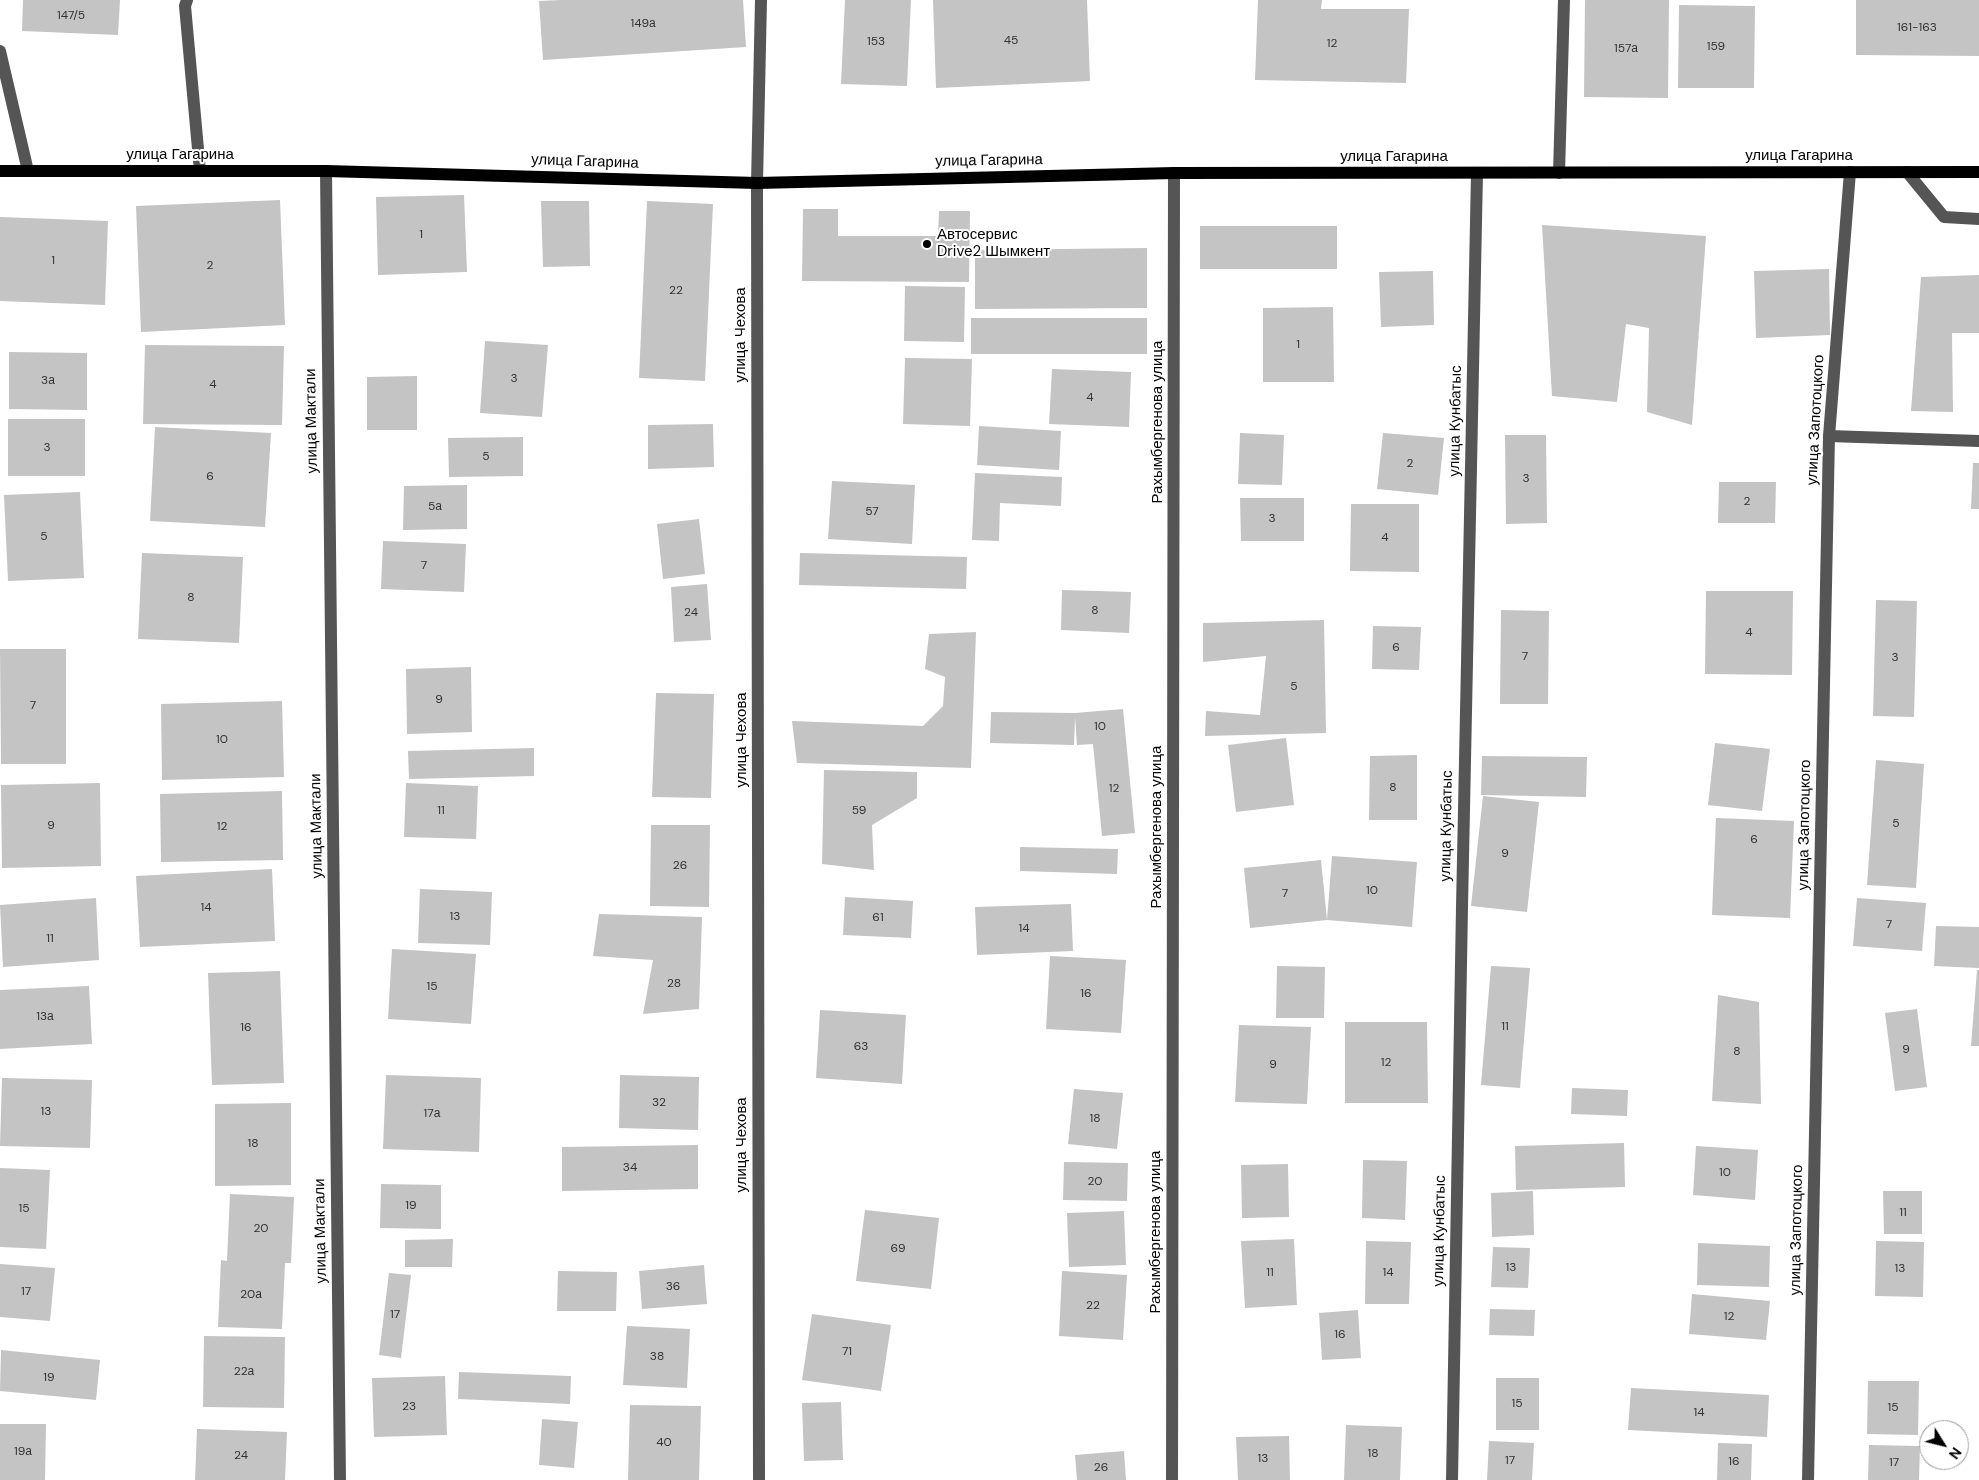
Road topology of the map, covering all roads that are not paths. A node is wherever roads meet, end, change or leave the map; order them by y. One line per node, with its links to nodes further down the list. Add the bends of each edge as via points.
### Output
1 (187, 0): 7 (street)
2 (761, 0): 15 (street, улица Чехова)
3 (1564, 0): 14 (street)
4 (0, 51): 6 (street)
5 (0, 171): 6 (main road, улица Гагарина)
6 (28, 171): 7 (main road, улица Гагарина)
7 (200, 171): 8 (main road, улица Гагарина)
8 (326, 171): 15 (main road, улица Гагарина); 19 (street, улица Мактали)
9 (1850, 172): 10 (main road, улица Гагарина); 14 (main road, улица Гагарина); 17 (street, улица Запотоцкого)
10 (1907, 172): 11 (main road, улица Гагарина); 16 (street, via 1944,217)
11 (1979, 172)
12 (1174, 173): 13 (main road, улица Гагарина); 15 (main road, улица Гагарина); 21 (street, Рахымбергенова улица)
13 (1478, 173): 14 (main road, улица Гагарина); 22 (street, улица Кунбатыс)
14 (1559, 173)
15 (757, 183): 20 (street, улица Чехова)
16 (1979, 219)
17 (1829, 436): 18 (street); 23 (street, улица Запотоцкого)
18 (1979, 441)
19 (340, 1480)
20 (759, 1480)
21 (1172, 1480)
22 (1452, 1480)
23 (1808, 1480)

